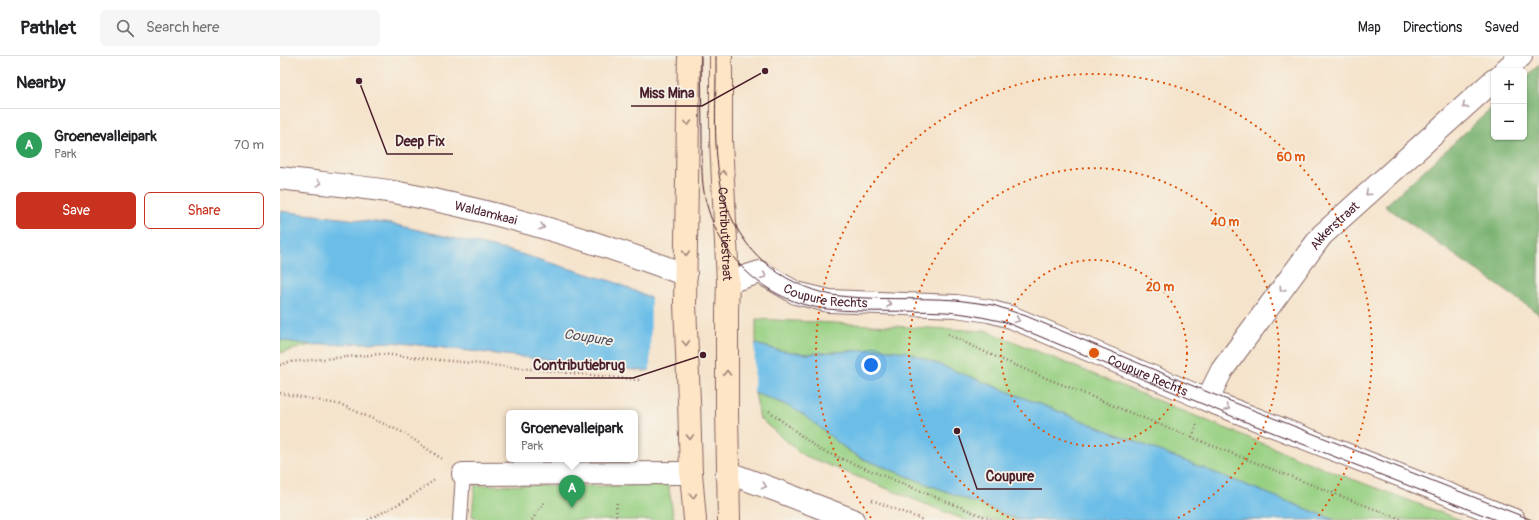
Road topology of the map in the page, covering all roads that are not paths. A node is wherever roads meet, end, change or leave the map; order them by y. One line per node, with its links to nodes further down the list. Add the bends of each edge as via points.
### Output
1 (689, 56): 7 (main road, one-way to 7)
2 (721, 56): 8 (main road, Contributiestraat, one-way to 2)
3 (1521, 56): 4 (street)
4 (1507, 68)
5 (1491, 83): 9 (street, Akkerstraat, one-way to 9, via 1322,235 1222,370)
6 (280, 178): 7 (street, Waldamkaai, one-way to 7, via 394,192 521,221)
7 (686, 275): 10 (main road, one-way to 10, bridge)
8 (728, 282): 9 (street, Coupure Rechts, one-way to 9, via 760,272 796,293 829,302 956,306 990,311 1011,317); 12 (main road, Contributiestraat, one-way to 8, bridge)
9 (1207, 400): 17 (street, Coupure Rechts, one-way to 17)
10 (691, 473): 11 (street); 14 (main road, one-way to 14)
11 (463, 474): 13 (lane)
12 (727, 475): 15 (main road, Contributiestraat); 16 (street, one-way to 16, via 737,476)
13 (460, 520)
14 (695, 520)
15 (729, 520)
16 (853, 520)
17 (1514, 520)

